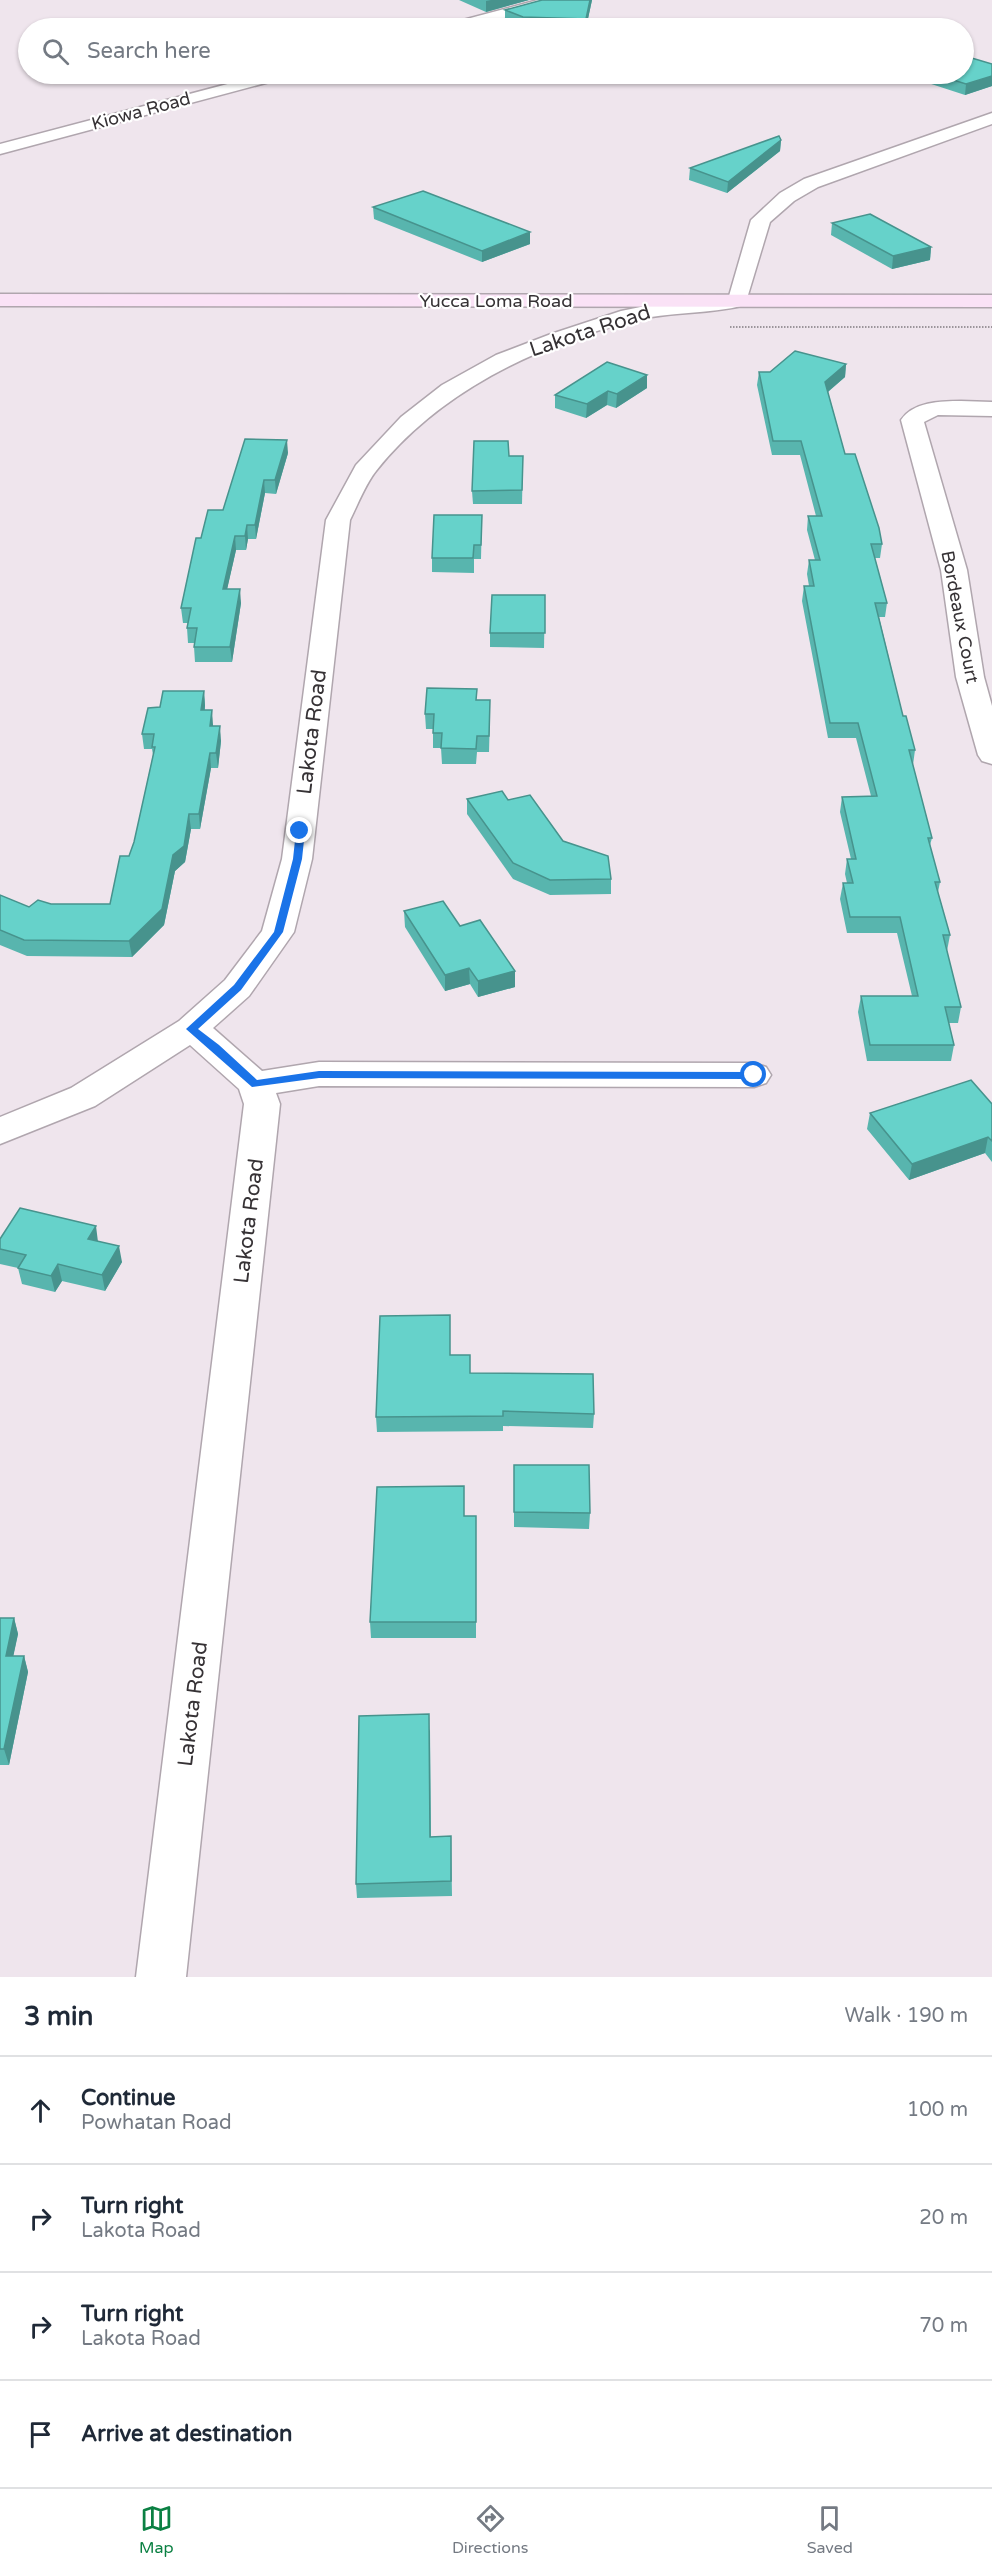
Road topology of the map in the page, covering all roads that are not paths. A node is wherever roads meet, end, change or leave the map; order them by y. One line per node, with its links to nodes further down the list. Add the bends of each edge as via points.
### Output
1 (556, 0): 2 (street)
2 (488, 18)
3 (244, 84): 5 (street, Kiowa Road)
4 (992, 118): 7 (street, via 811,183 787,197 761,220)
5 (0, 149)
6 (0, 300): 7 (main road, Yucca Loma Road)
7 (738, 301): 8 (main road, Yucca Loma Road); 11 (street, Lakota Road, via 628,315 504,360 450,390 409,422 364,470 338,520 297,859 278,932 237,988)
8 (992, 301)
9 (992, 409): 10 (street, Bordeaux Court, via 939,409 919,412 912,420 954,570 970,676)
10 (992, 755)
11 (191, 1029): 13 (street); 14 (street, Lakota Road, via 83,1097)
12 (754, 1075): 13 (street, via 319,1074)
13 (255, 1084): 15 (street, Lakota Road, via 262,1104)
14 (0, 1131)
15 (161, 1977)

